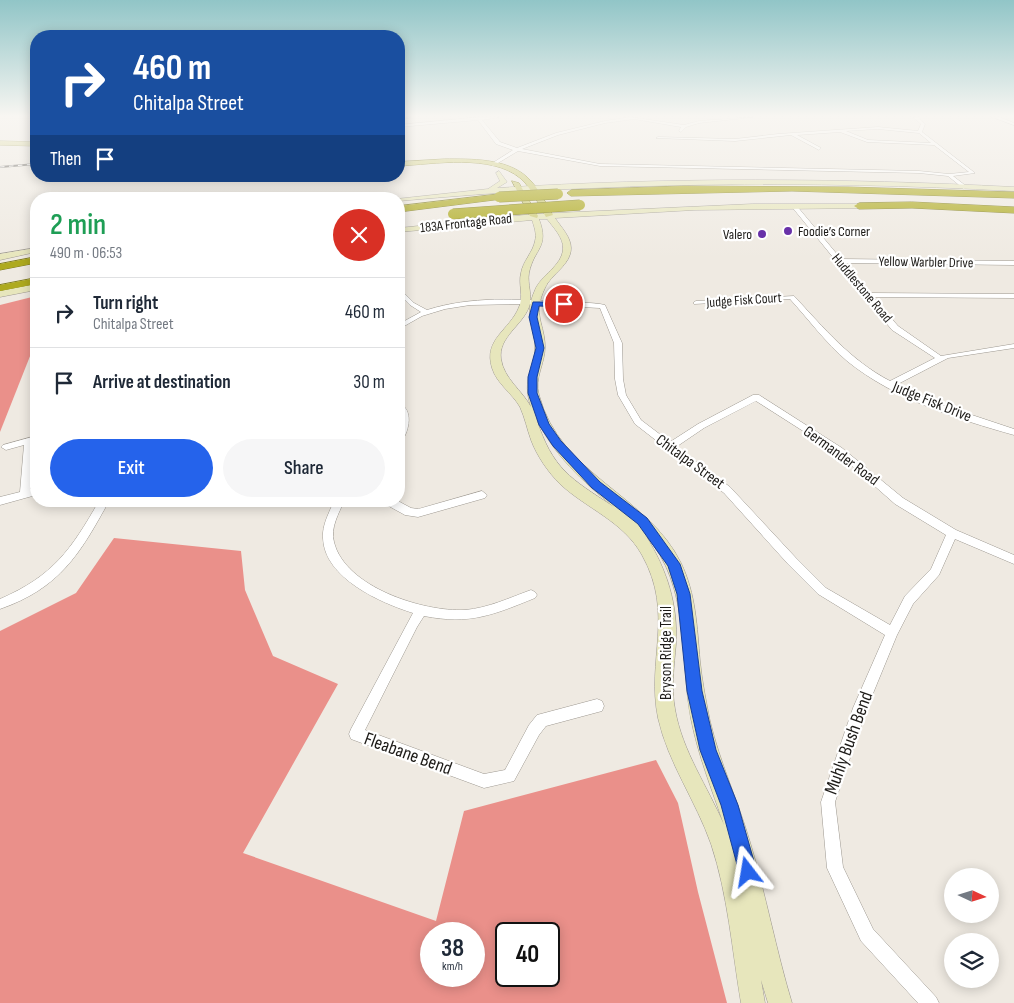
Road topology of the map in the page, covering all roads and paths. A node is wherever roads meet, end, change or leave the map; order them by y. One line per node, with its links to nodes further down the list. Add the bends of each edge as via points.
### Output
1 (483, 164): 4 (main road)
2 (593, 164): 8 (street)
3 (961, 164): 8 (street, via 973,173)
4 (493, 165): 6 (main road); 9 (main road)
5 (405, 166): 6 (main road)
6 (473, 166): 7 (main road)
7 (499, 173): 14 (main road); 16 (main road, via 505,180 503,184)
8 (949, 175): 12 (street)
9 (524, 178): 11 (main road, via 542,185); 13 (main road)
10 (838, 182): 11 (main road, via 712,181); 12 (main road); 15 (highway)
11 (564, 186): 13 (main road, 183A Frontage Road); 25 (main road, via 548,194 554,205)
12 (964, 187): 15 (main road)
13 (531, 188): 14 (main road, 183A Frontage Road); 27 (main road)
14 (519, 189): 16 (main road, 183A Frontage Road); 28 (main road)
15 (1014, 190)
16 (480, 192): 18 (main road, 183A Frontage Road); 31 (main road, via 504,195 514,207 509,214)
17 (1014, 196): 19 (highway, bridge, via 865,188 772,188 571,193)
18 (405, 198)
19 (445, 201): 20 (highway); 24 (highway)
20 (405, 204)
21 (1014, 205): 25 (highway, via 782,198 640,201)
22 (794, 206): 23 (main road); 25 (main road); 38 (street, Huddlestone Road)
23 (858, 206): 26 (highway)
24 (405, 208)
25 (583, 210): 27 (main road, 183A Frontage Road); 29 (highway, bridge, via 453,214); 32 (main road, via 562,219)
26 (1014, 211)
27 (549, 215): 28 (main road, 183A Frontage Road); 32 (main road, Bryson Ridge Trail)
28 (534, 216): 30 (main road, 183A Frontage Road); 34 (main road)
29 (405, 219)
30 (501, 219): 31 (main road, 183A Frontage Road); 34 (main road, via 524,222)
31 (488, 220): 33 (main road, 183A Frontage Road)
32 (556, 227): 51 (main road, Bryson Ridge Trail, via 566,241 567,255 544,280)
33 (405, 229)
34 (540, 229): 51 (main road, Bryson Ridge Trail, via 540,244 525,274)
35 (30, 251): 36 (main road)
36 (0, 257)
37 (30, 261): 40 (highway)
38 (839, 261): 39 (street, Yellow Warbler Drive); 47 (street, Huddlestone Road)
39 (1014, 263)
40 (0, 267)
41 (30, 275): 42 (highway)
42 (0, 280)
43 (30, 282): 44 (highway)
44 (0, 288)
45 (30, 288): 46 (main road)
46 (0, 294)
47 (866, 295): 49 (street); 56 (street, Huddlestone Road, via 895,328)
48 (405, 296): 53 (street)
49 (1014, 296)
50 (792, 297): 52 (street, Judge Fisk Court); 57 (street, Judge Fisk Drive, via 842,351)
51 (531, 303): 53 (street, via 467,304); 61 (street, Chitalpa Street, via 603,306 618,343 622,395 638,422); 77 (main road, Bryson Ridge Trail, via 501,335 496,362 498,370 525,406 540,446 555,470 625,523 647,550 658,574 668,619 663,674 667,719 676,747 721,844); 78 (main road, Bryson Ridge Trail, via 540,348 531,386 544,425 579,469 642,521 665,550 679,576 695,691 708,750 744,855)
52 (696, 303)
53 (426, 312): 54 (street)
54 (405, 323)
55 (1014, 346): 56 (street)
56 (941, 359): 57 (street)
57 (889, 385): 58 (street, Judge Fisk Drive, via 928,404)
58 (1014, 432)
59 (30, 441): 60 (street)
60 (6, 447)
61 (670, 447): 70 (street, Germander Road, via 710,419 756,397 839,450 900,501); 75 (street, Chitalpa Street, via 728,490 822,590)
62 (30, 460): 64 (street)
63 (30, 493): 64 (street)
64 (25, 494): 66 (street)
65 (482, 495): 69 (street, via 418,513)
66 (0, 502)
67 (101, 507): 73 (street, via 78,548 54,575)
68 (337, 507): 74 (street, via 330,524 328,541 339,567 368,590)
69 (400, 507)
70 (952, 534): 71 (street, Germander Road); 75 (street, Muhly Bush Bend, via 936,572 909,600)
71 (1014, 560)
72 (531, 595): 74 (street, via 492,610 458,616)
73 (0, 604)
74 (422, 611): 76 (street, Fleabane Bend, via 356,734 484,781 509,776 542,720)
75 (892, 633): 79 (street, Muhly Bush Bend, via 860,708 828,802 835,868 867,935)
76 (597, 706)
77 (754, 1003)
78 (780, 1003)
79 (930, 1003)

